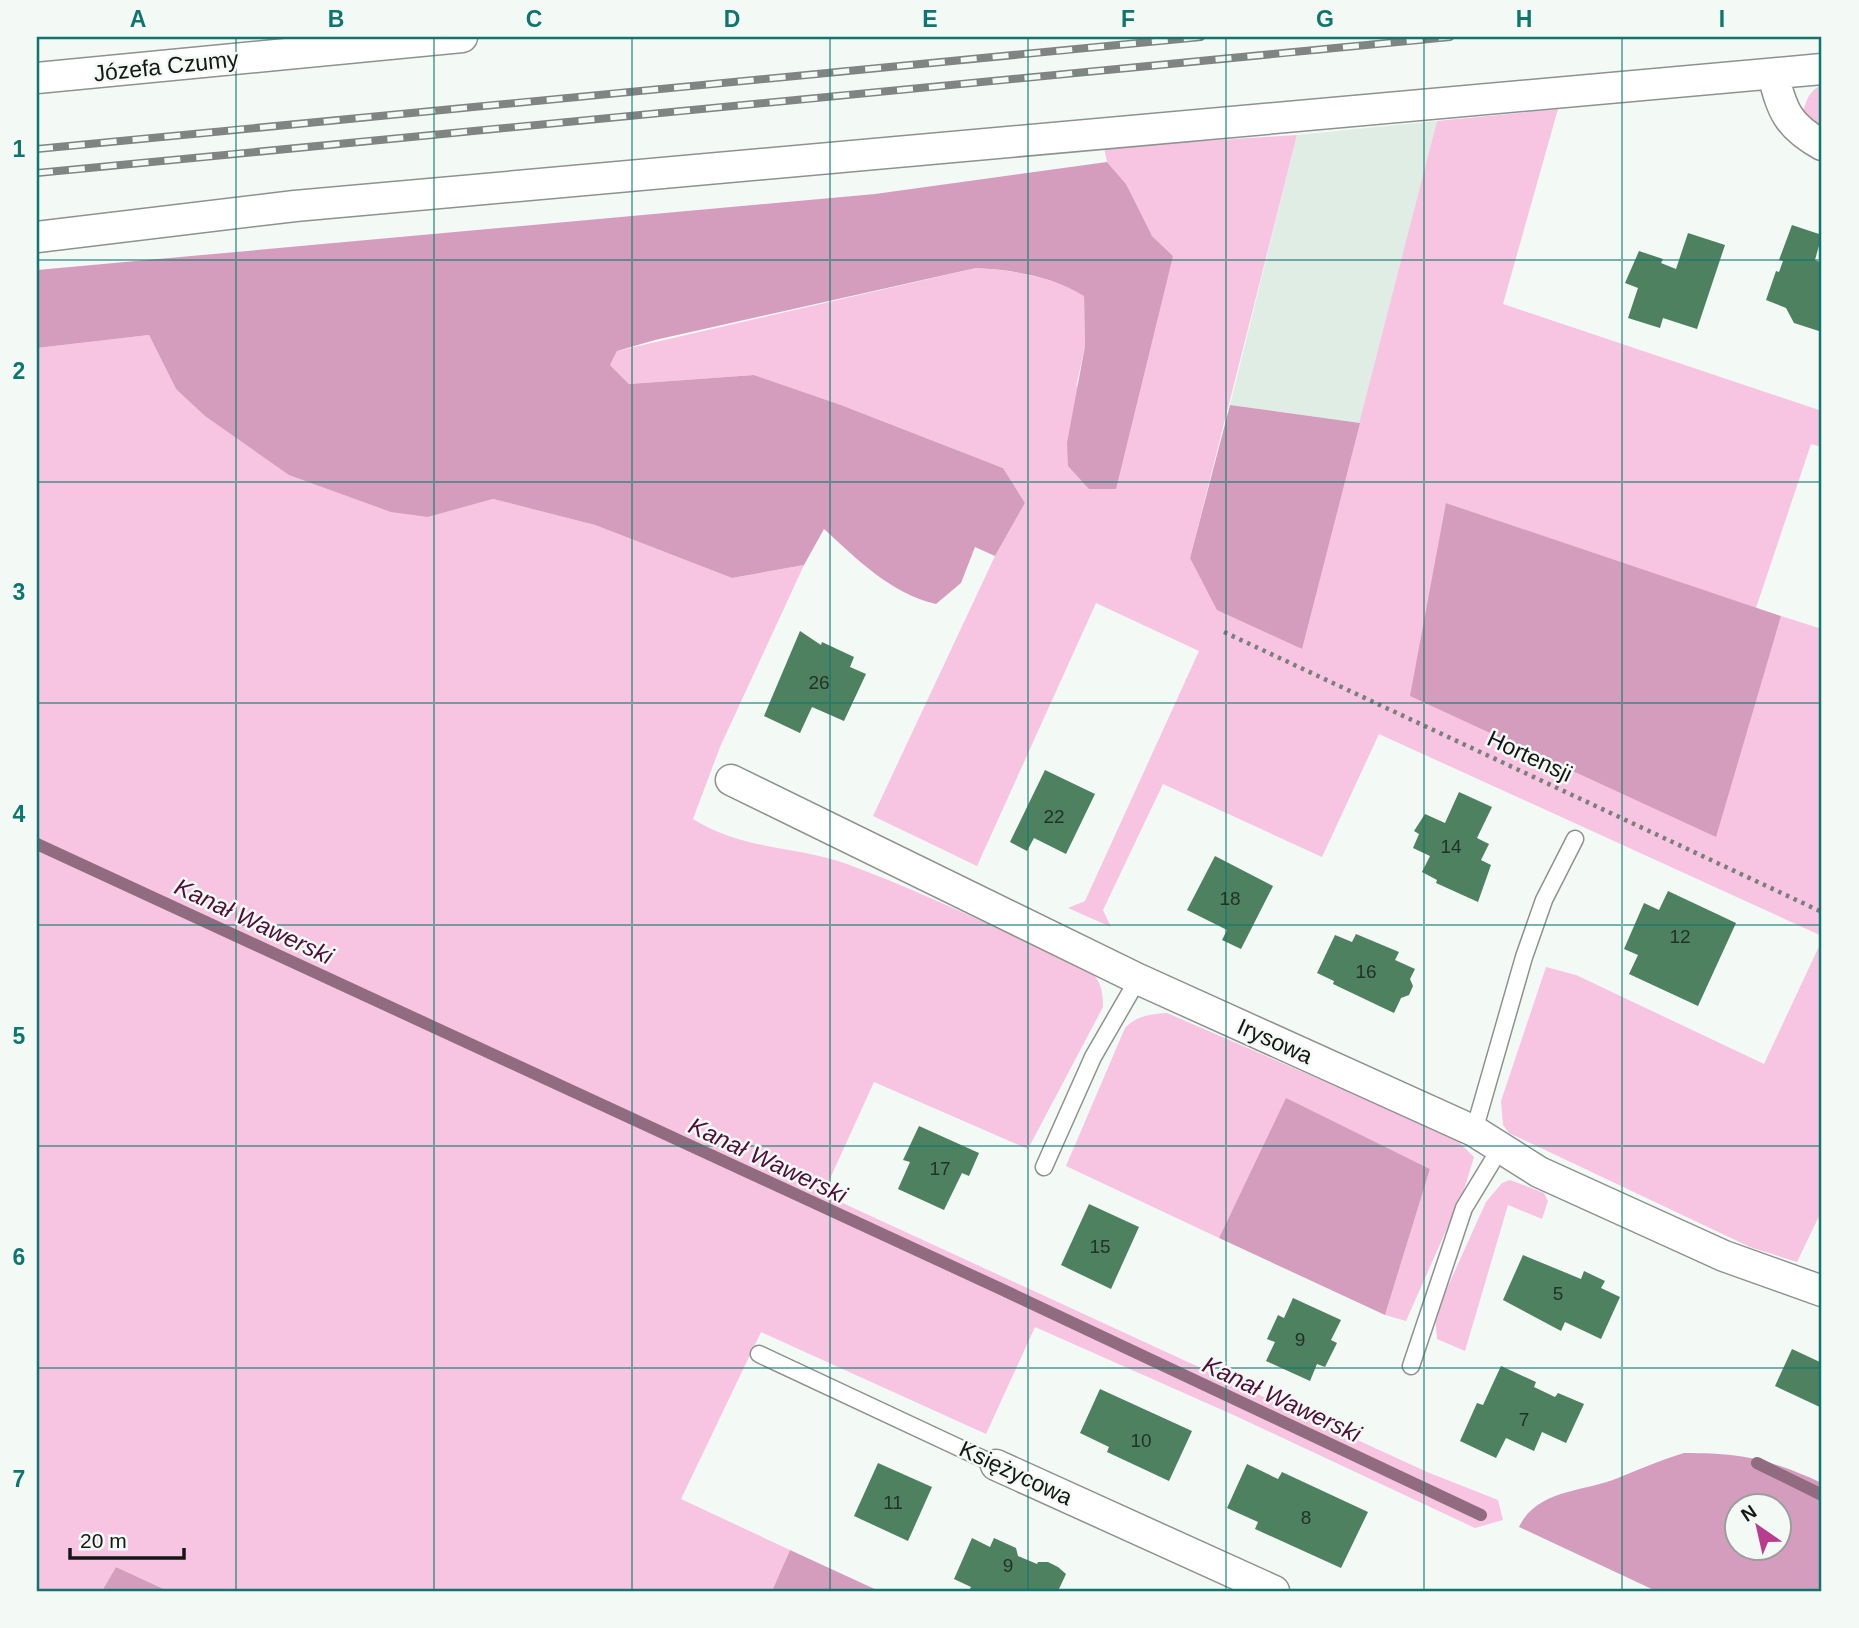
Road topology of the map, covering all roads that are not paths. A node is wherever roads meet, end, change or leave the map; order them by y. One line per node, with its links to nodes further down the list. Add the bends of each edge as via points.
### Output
1 (462, 37): 4 (street, Józefa Czumy)
2 (1822, 69): 3 (street)
3 (1773, 74): 5 (street, via 1789,120); 6 (street, via 295,206)
4 (37, 78)
5 (1822, 145)
6 (37, 237)
7 (731, 780): 9 (street, Irysowa)
8 (1574, 839): 10 (lane, via 1544,900 1524,957)
9 (1138, 979): 10 (street, Irysowa); 12 (lane, via 1093,1057)
10 (1474, 1131): 11 (street, Irysowa)
11 (1501, 1147): 13 (street, Irysowa, via 1539,1172 1724,1256); 15 (lane, via 1464,1208)
12 (1044, 1167)
13 (1822, 1291)
14 (759, 1354): 16 (lane, Księżycowa)
15 (1410, 1366)
16 (996, 1465): 17 (street, Księżycowa)
17 (1274, 1591)

